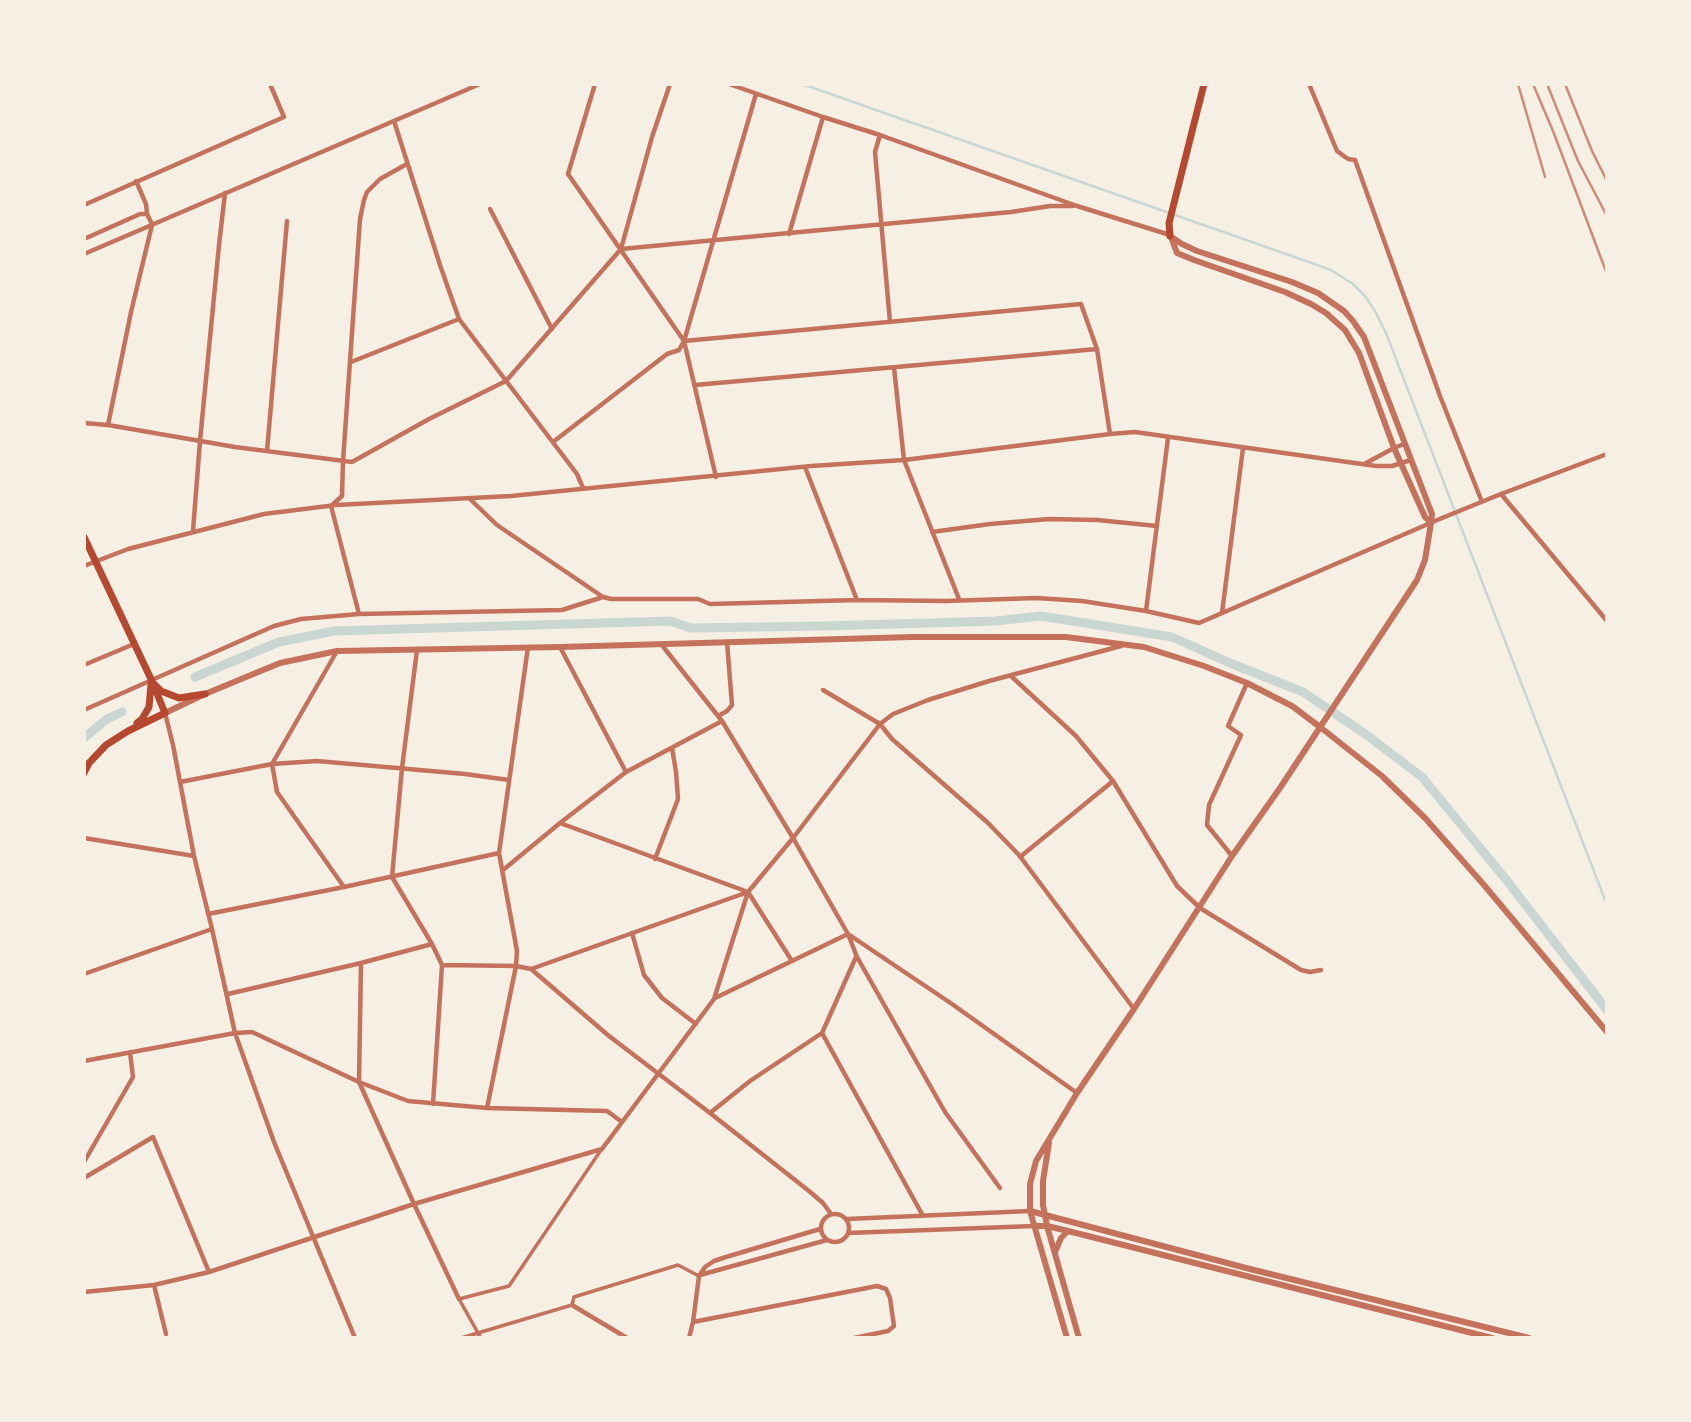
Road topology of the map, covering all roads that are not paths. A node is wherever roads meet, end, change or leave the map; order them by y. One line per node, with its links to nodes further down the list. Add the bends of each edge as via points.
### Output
1 (270, 84): 13 (street, via 284,117)
2 (480, 84): 10 (street)
3 (595, 84): 26 (street, via 568,174)
4 (670, 84): 26 (street)
5 (729, 84): 8 (street)
6 (1204, 84): 23 (main road)
7 (1309, 84): 58 (street, via 1337,151 1356,160)
8 (757, 94): 9 (street); 25 (street)
9 (823, 117): 11 (street); 22 (street)
10 (394, 121): 12 (street); 14 (street)
11 (880, 135): 16 (street); 21 (street, via 875,152)
12 (407, 164): 28 (street); 33 (street, via 380,179 364,200)
13 (136, 181): 15 (street); 18 (street)
14 (225, 194): 20 (street); 41 (street)
15 (84, 205)
16 (1077, 206): 21 (street); 23 (street)
17 (490, 209): 30 (street)
18 (147, 214): 20 (street); 24 (street)
19 (287, 221): 46 (street)
20 (152, 224): 27 (street); 38 (street)
21 (883, 225): 22 (street); 29 (street)
22 (789, 233): 25 (street)
23 (1170, 236): 43 (street, via 1197,251 1318,293 1344,311 1364,337); 44 (street, via 1177,253 1311,303 1345,330 1359,354)
24 (84, 239)
25 (713, 241): 26 (street); 31 (street)
26 (621, 249): 30 (street); 31 (street)
27 (84, 254)
28 (459, 319): 33 (street); 35 (street)
29 (890, 322): 31 (street); 32 (street, via 1081,304)
30 (552, 329): 35 (street)
31 (684, 341): 36 (street); 42 (street, via 680,350 667,354)
32 (1097, 349): 34 (street); 39 (street)
33 (351, 362): 50 (street)
34 (894, 368): 36 (street); 48 (street)
35 (506, 381): 42 (street); 50 (street, via 352,462)
36 (695, 385): 54 (street)
37 (84, 422): 38 (street)
38 (108, 425): 41 (street)
39 (1110, 434): 40 (street, via 1135,432); 48 (street)
40 (1168, 438): 45 (street); 61 (street)
41 (200, 441): 46 (street); 62 (street)
42 (553, 442): 55 (street)
43 (1405, 444): 44 (street); 49 (street)
44 (1394, 447): 51 (street); 52 (street)
45 (1243, 448): 51 (street); 71 (street)
46 (267, 451): 50 (street)
47 (1607, 454): 56 (street)
48 (904, 460): 53 (street); 63 (street)
49 (1410, 460): 52 (street); 60 (street)
50 (343, 461): 59 (street, via 342,496)
51 (1365, 463): 52 (street)
52 (1401, 464): 60 (street)
53 (805, 467): 54 (street); 69 (street)
54 (716, 477): 55 (street)
55 (583, 488): 57 (street)
56 (1501, 494): 58 (street); 73 (street)
57 (470, 499): 59 (street); 67 (street, via 497,525)
58 (1482, 502): 60 (street)
59 (331, 506): 62 (street, via 264,514); 72 (street)
60 (1432, 523): 71 (street); 92 (street, via 1417,580)
61 (1157, 526): 63 (street, via 1049,519); 70 (street)
62 (193, 531): 65 (street)
63 (932, 531): 68 (street)
64 (84, 537): 65 (main road)
65 (96, 561): 66 (street); 76 (main road)
66 (84, 566)
67 (603, 597): 69 (street, via 698,599 710,604); 72 (street, via 562,610)
68 (959, 599): 69 (street); 70 (street, via 1037,598)
69 (857, 600)
70 (1146, 611): 71 (street, via 1199,623)
71 (1223, 613)
72 (359, 614): 84 (street, via 274,626)
73 (1607, 621)
74 (727, 642): 75 (street); 77 (street, via 1066,637); 90 (street, via 732,705)
75 (660, 643): 78 (street); 90 (street)
76 (134, 644): 82 (street); 84 (main road)
77 (1125, 644): 83 (street); 85 (street)
78 (560, 647): 79 (street); 97 (street)
79 (528, 648): 80 (street); 99 (street)
80 (417, 649): 81 (street); 96 (street)
81 (337, 651): 87 (street, via 280,663); 95 (street)
82 (84, 666)
83 (1012, 677): 91 (street, via 928,700 893,713); 100 (street, via 1076,736)
84 (151, 680): 87 (main road, via 160,691 179,698); 88 (street); 89 (main road); 93 (main road, via 149,707)
85 (1247, 683): 92 (street); 108 (street, via 1228,726 1241,735 1209,806 1207,825)
86 (822, 690): 91 (street)
87 (205, 694): 89 (street)
88 (84, 710)
89 (165, 713): 93 (main road); 101 (street)
90 (720, 718): 94 (street); 104 (street)
91 (880, 724): 104 (street); 107 (street)
92 (1322, 724): 108 (street); 133 (street, via 1425,818)
93 (128, 731): 98 (main road, via 106,745)
94 (671, 748): 97 (street); 109 (street, via 678,799)
95 (272, 764): 96 (street, via 317,761); 101 (street); 112 (street, via 277,792)
96 (402, 768): 99 (street); 111 (street)
97 (626, 772): 102 (street)
98 (84, 773)
99 (509, 780): 105 (street)
100 (1113, 781): 107 (street); 114 (street, via 1177,886)
101 (180, 782): 106 (street)
102 (560, 823): 109 (street); 110 (street)
103 (84, 838): 106 (street)
104 (793, 838): 113 (street); 118 (street)
105 (499, 853): 110 (street); 111 (street)
106 (194, 856): 115 (street)
107 (1020, 856): 130 (street)
108 (1232, 856): 114 (street)
109 (655, 859): 113 (street)
110 (503, 870): 124 (street)
111 (392, 877): 112 (street); 119 (street)
112 (344, 887): 115 (street)
113 (748, 892): 117 (street); 121 (street); 129 (street)
114 (1200, 908): 126 (street, via 1301,970); 130 (street)
115 (208, 914): 116 (street)
116 (212, 929): 127 (street); 128 (street)
117 (632, 933): 125 (street); 131 (street, via 644,975 662,998)
118 (848, 934): 120 (street); 121 (street); 139 (street)
119 (432, 944): 122 (street); 123 (street)
120 (857, 957): 134 (street); 148 (street, via 945,1112)
121 (792, 961): 129 (street)
122 (361, 963): 128 (street); 138 (street)
123 (442, 965): 124 (street); 140 (street)
124 (516, 966): 125 (street); 141 (street)
125 (531, 969): 137 (street)
126 (1321, 970)
127 (84, 974)
128 (228, 994): 132 (street)
129 (714, 999): 131 (street)
130 (1134, 1009): 139 (street)
131 (696, 1024): 137 (street)
132 (235, 1032): 135 (street); 138 (street, via 252,1032); 160 (street)
133 (1607, 1032)
134 (821, 1033): 142 (street); 153 (street)
135 (130, 1052): 136 (street); 146 (street, via 133,1077)
136 (84, 1061)
137 (659, 1074): 142 (street); 143 (street)
138 (359, 1082): 140 (street, via 408,1101); 149 (street)
139 (1077, 1093): 144 (street)
140 (433, 1104): 141 (street)
141 (487, 1108): 143 (street, via 607,1111)
142 (710, 1113): 151 (street)
143 (622, 1122): 145 (street)
144 (1050, 1137): 150 (street, via 1032,1172); 152 (street, via 1043,1181)
145 (602, 1149): 149 (street); 167 (street, via 509,1286)
146 (84, 1162)
147 (84, 1178): 163 (street, via 153,1137)
148 (1000, 1188)
149 (414, 1204): 160 (street); 167 (street)
150 (1030, 1211): 152 (street); 153 (street); 155 (street)
151 (831, 1214): 154 (street); 157 (street)
152 (1044, 1214): 156 (street); 180 (street)
153 (923, 1216): 154 (street)
154 (847, 1219): 159 (street)
155 (1034, 1226): 156 (street); 159 (street); 177 (street)
156 (1047, 1226): 158 (street); 162 (street)
157 (820, 1229): 161 (street); 164 (street, via 720,1259)
158 (1068, 1231): 162 (street); 179 (street)
159 (848, 1233): 161 (street, via 837,1242)
160 (314, 1238): 163 (street); 172 (street)
161 (827, 1240): 164 (street)
162 (1055, 1254): 178 (street)
163 (209, 1272): 165 (street)
164 (699, 1276): 168 (street, via 678,1265 574,1297); 169 (street)
165 (154, 1285): 166 (street); 170 (street)
166 (84, 1292)
167 (459, 1299): 171 (street)
168 (572, 1305): 171 (street); 174 (street)
169 (693, 1322): 175 (street); 176 (street, via 877,1286 886,1289 894,1326)
170 (167, 1336)
171 (479, 1336): 173 (street)
172 (355, 1338)
173 (461, 1338)
174 (627, 1338)
175 (689, 1338)
176 (854, 1338)
177 (1067, 1338)
178 (1079, 1338)
179 (1492, 1338)
180 (1529, 1338)

